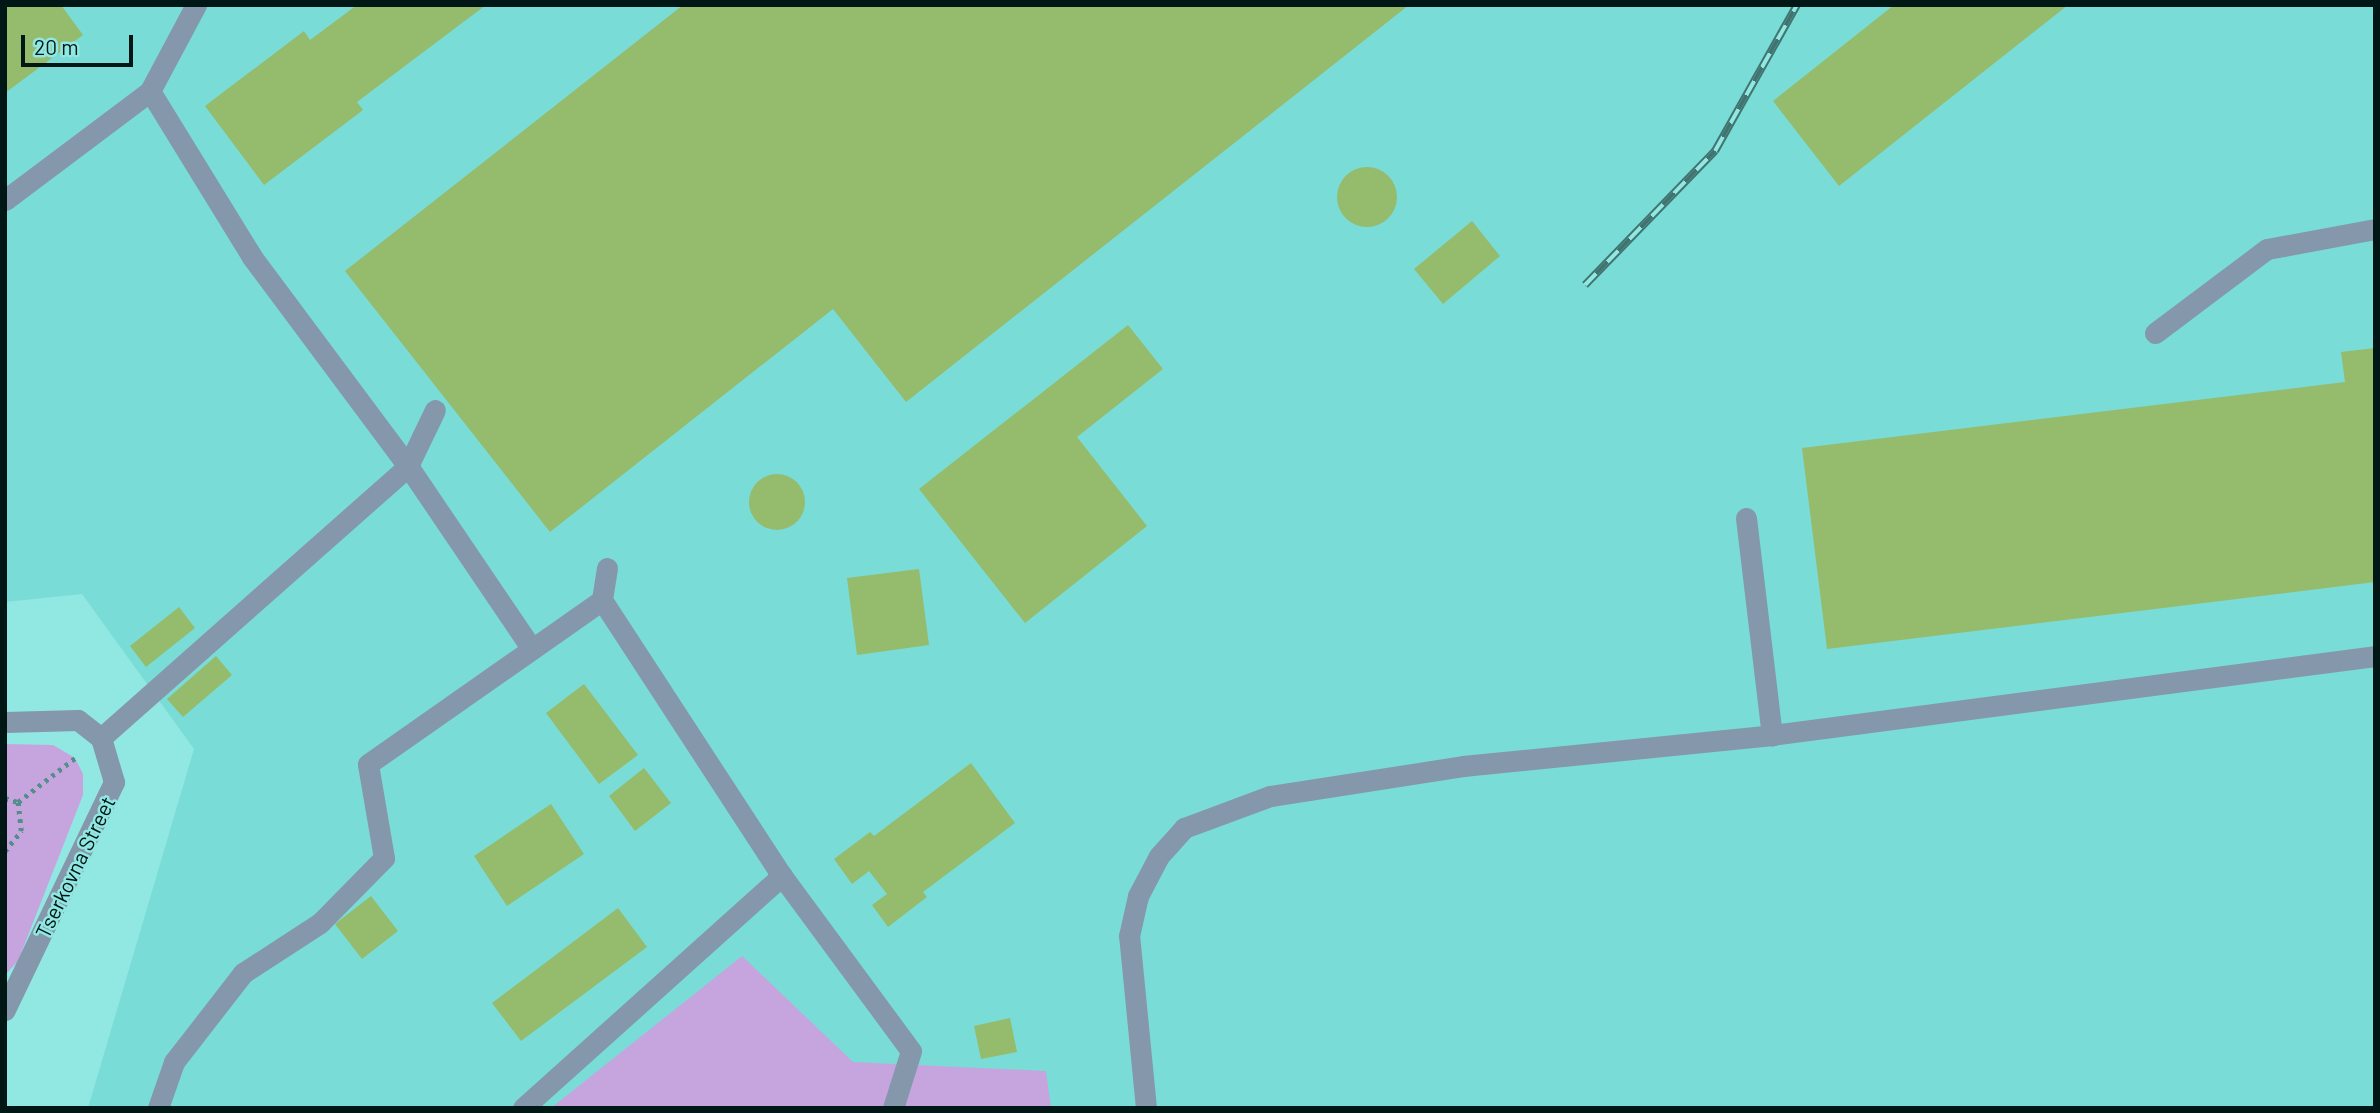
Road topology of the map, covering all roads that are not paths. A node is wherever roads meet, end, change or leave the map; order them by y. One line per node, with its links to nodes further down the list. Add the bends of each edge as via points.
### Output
1 (196, 5): 2 (street)
2 (150, 91): 3 (street); 7 (street, via 252,257)
3 (5, 200)
4 (2375, 229): 5 (street, via 2267,249)
5 (2155, 333)
6 (435, 410): 7 (street)
7 (408, 466): 11 (street); 15 (street)
8 (1746, 517): 14 (street)
9 (607, 568): 10 (street)
10 (603, 600): 11 (street); 16 (street)
11 (532, 649): 18 (street, via 368,764 384,858 320,923 243,973 174,1062)
12 (2375, 656): 14 (street)
13 (5, 722): 15 (street, via 78,720)
14 (1772, 735): 21 (street, via 1463,766 1270,796 1184,828 1159,856 1138,896 1129,936)
15 (101, 738): 17 (street, Tserkovna Street, via 114,768 107,804)
16 (782, 876): 19 (street); 20 (street, via 911,1051)
17 (5, 1010)
18 (158, 1108)
19 (523, 1108)
20 (893, 1108)
21 (1146, 1108)

